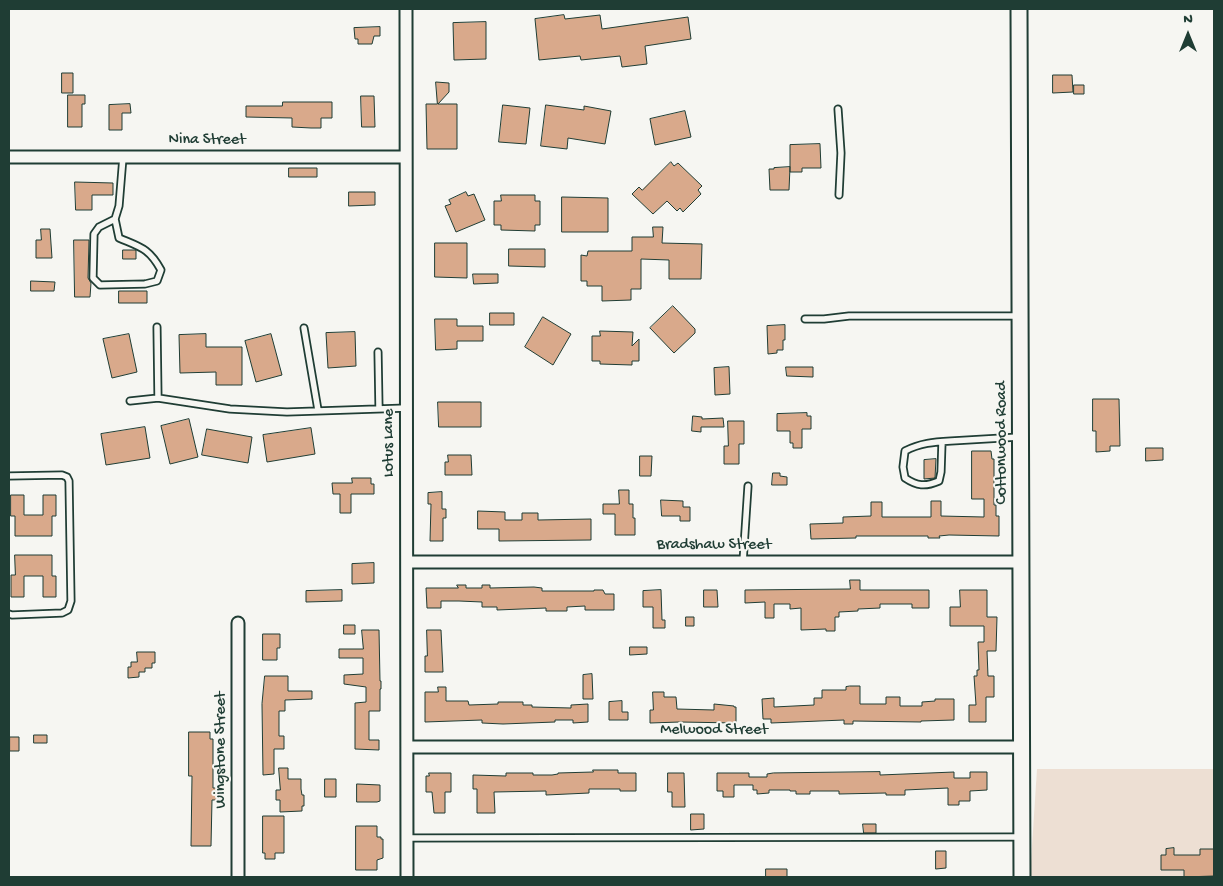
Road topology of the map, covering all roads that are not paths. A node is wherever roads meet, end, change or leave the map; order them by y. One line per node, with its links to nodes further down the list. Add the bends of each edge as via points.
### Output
1 (406, 9): 6 (street, Lotus Lane)
2 (1019, 9): 9 (street, Cottonwood Road)
3 (838, 109): 7 (lane)
4 (9, 157): 5 (street, Nina Street)
5 (123, 157): 6 (street, Nina Street); 8 (lane)
6 (406, 157): 17 (street, Lotus Lane)
7 (840, 195)
8 (115, 219): 8 (lane, via 119,238 142,247 153,256 161,270 157,281 100,285 93,278 94,234 99,227)
9 (1020, 316): 10 (lane); 19 (street, Cottonwood Road)
10 (805, 319)
11 (157, 327): 14 (lane)
12 (304, 328): 18 (lane)
13 (378, 352): 16 (lane)
14 (158, 398): 15 (lane); 18 (lane, via 230,409)
15 (130, 401)
16 (379, 408): 17 (lane); 18 (lane)
17 (406, 408): 23 (street, Lotus Lane)
18 (318, 410)
19 (1021, 436): 20 (lane); 25 (street, Cottonwood Road)
20 (942, 442): 20 (lane, via 919,444 905,450 902,467 905,478 914,484 928,486 938,481 942,472)
21 (9, 476): 26 (lane, via 62,475 70,481 71,601 68,610 62,613)
22 (748, 486): 24 (lane)
23 (407, 562): 24 (street, Bradshaw Street); 28 (street, Lotus Lane)
24 (742, 562): 25 (street, Bradshaw Street)
25 (1021, 562): 29 (street, Cottonwood Road)
26 (9, 614)
27 (238, 623): 32 (street, Wingstone Street)
28 (407, 747): 29 (street, Melwood Street); 31 (street, Lotus Lane)
29 (1022, 747): 30 (street, Cottonwood Road)
30 (1022, 837): 31 (lane); 34 (street, Cottonwood Road)
31 (407, 838): 33 (street, Lotus Lane)
32 (238, 877)
33 (407, 877)
34 (1022, 877)

